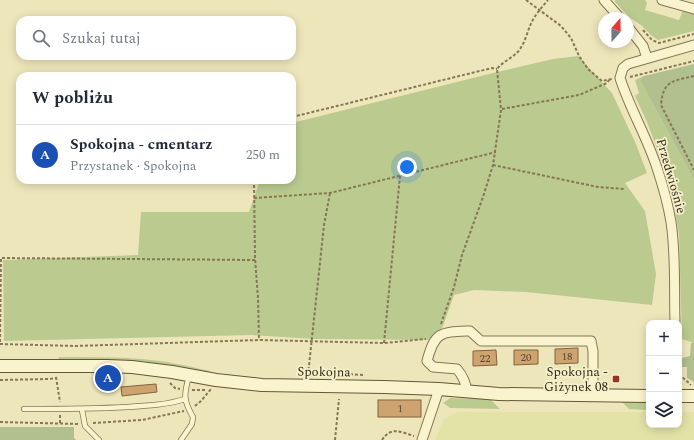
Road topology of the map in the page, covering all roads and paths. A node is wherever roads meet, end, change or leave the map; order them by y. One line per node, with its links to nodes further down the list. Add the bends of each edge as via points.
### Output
1 (526, 0): 6 (path)
2 (548, 0): 6 (path)
3 (604, 0): 7 (street)
4 (662, 0): 5 (street)
5 (694, 9)
6 (539, 10): 14 (path, via 521,48 514,57 502,63); 17 (path, via 561,26 571,38 588,69 602,81)
7 (615, 12)
8 (643, 30): 9 (path, via 652,40 659,43)
9 (694, 34)
10 (634, 35): 12 (street, via 643,46)
11 (694, 45): 12 (street)
12 (647, 58): 16 (street, via 628,64 623,68)
13 (694, 61): 16 (path)
14 (497, 69): 18 (path); 19 (path, via 492,68)
15 (694, 76): 22 (path, via 666,85 661,95 661,105)
16 (620, 78): 17 (path); 29 (street, Przedwiośnie, via 646,137 666,198 671,230)
17 (609, 80): 18 (path, via 579,95)
18 (501, 110): 20 (path)
19 (296, 116)
20 (496, 152): 21 (path); 23 (path)
21 (493, 166): 25 (path, via 598,187); 30 (path, via 462,255 447,310)
22 (694, 170)
23 (400, 176): 26 (path); 33 (path)
24 (254, 184): 27 (path)
25 (624, 189)
26 (330, 193): 27 (path); 32 (path)
27 (254, 198): 28 (path)
28 (255, 260): 31 (path); 31 (path, via 0,258 0,344 76,346)
29 (675, 320)
30 (435, 338): 33 (path); 41 (street, via 427,361 433,367 456,369 466,383); 42 (street, via 449,332 470,331 481,341 591,341)
31 (259, 340): 32 (path)
32 (310, 342): 33 (path); 38 (path)
33 (384, 343)
34 (0, 366): 35 (street, Spokojna)
35 (55, 366): 36 (street, Spokojna, via 132,367); 48 (path)
36 (189, 375): 38 (street, Spokojna, via 262,385); 45 (lane)
37 (682, 377): 40 (path)
38 (306, 386): 39 (street, Spokojna)
39 (439, 389): 41 (street, Spokojna); 52 (street)
40 (694, 391): 43 (street)
41 (467, 392): 42 (street, Spokojna)
42 (593, 395): 44 (street, Spokojna)
43 (682, 395)
44 (646, 396)
45 (185, 399): 49 (lane, via 146,406); 51 (lane, via 193,417)
46 (339, 399): 56 (path)
47 (24, 409): 48 (lane)
48 (60, 410): 49 (lane); 50 (path)
49 (82, 410): 53 (lane, via 85,426)
50 (60, 424)
51 (185, 435): 54 (lane); 55 (lane)
52 (422, 439): 57 (path, via 392,431)
53 (99, 440)
54 (181, 440)
55 (189, 440)
56 (335, 440)
57 (382, 440)

